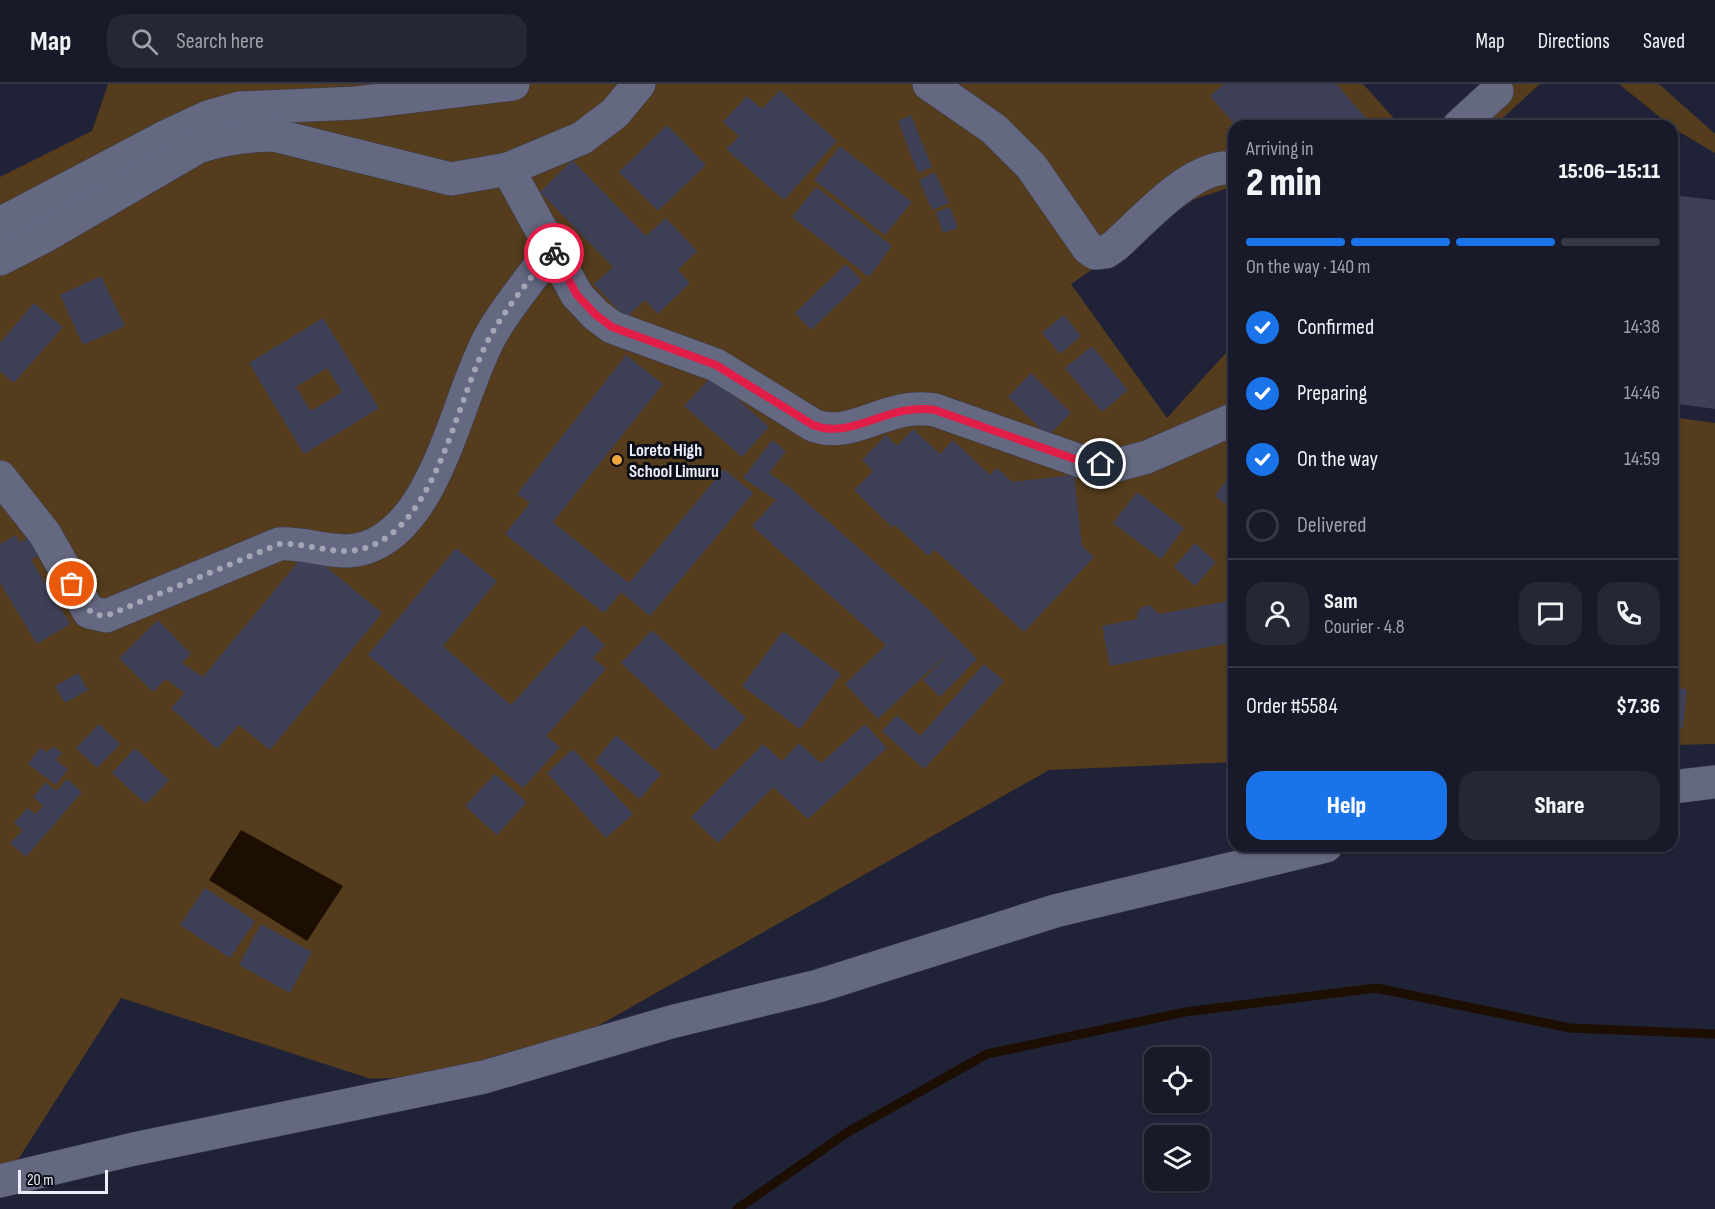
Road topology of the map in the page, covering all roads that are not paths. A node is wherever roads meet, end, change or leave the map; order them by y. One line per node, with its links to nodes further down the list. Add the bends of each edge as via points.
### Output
1 (513, 84): 8 (street, via 356,103 240,108 208,117 165,137)
2 (639, 84): 7 (street, via 615,113 582,138)
3 (929, 84): 6 (street, via 994,129 1031,166 1095,253 1116,245 1190,179)
4 (1497, 92): 5 (street)
5 (1466, 120)
6 (1228, 167)
7 (508, 169): 9 (street); 10 (street, via 452,179 274,135 222,139 198,147)
8 (0, 224)
9 (552, 249): 11 (street, via 577,295 612,327 716,365 825,430 839,430 899,410 922,408 1086,463 1117,465 1147,457); 12 (street, via 491,336 435,472 414,509 391,536 364,549 342,551 279,544 98,616 81,601 45,534)
10 (0, 259)
11 (1228, 422)
12 (0, 477)
13 (1715, 782): 14 (street)
14 (1678, 786)
15 (1301, 852): 16 (street, via 1054,911 818,986 671,1022 484,1077 134,1149)
16 (0, 1181)

